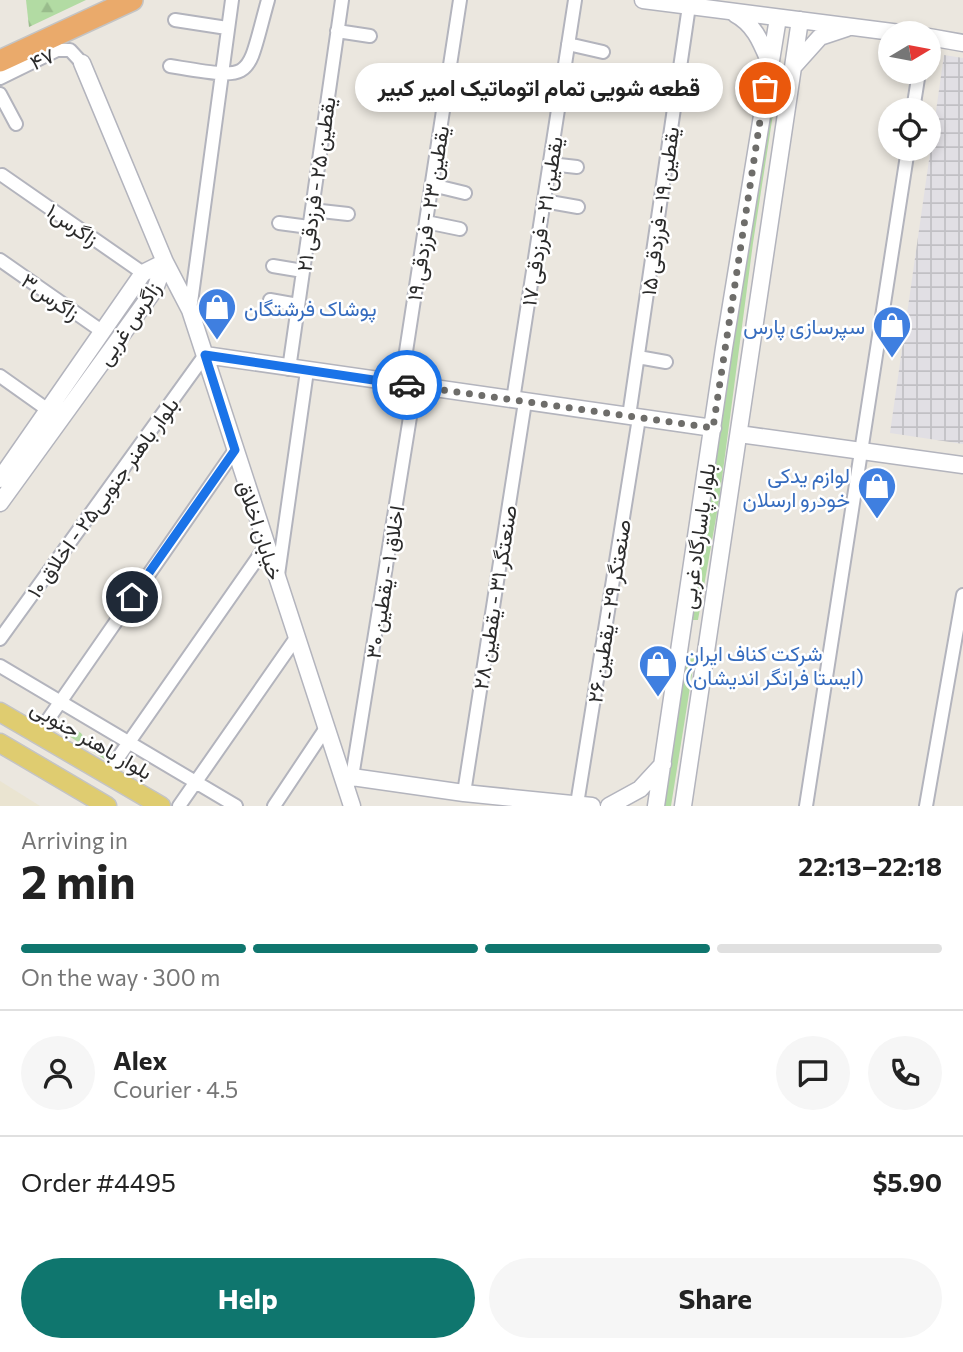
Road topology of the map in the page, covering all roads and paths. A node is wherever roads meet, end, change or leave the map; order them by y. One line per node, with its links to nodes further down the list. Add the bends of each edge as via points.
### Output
1 (132, 0): 23 (highway)
2 (232, 0): 14 (street)
3 (268, 0): 27 (street, via 250,65 240,74)
4 (342, 0): 16 (street, یقطین ۲۵ - فرزدقی ۲۱)
5 (460, 0): 37 (street, یقطین ۲۳ - فرزدقی ۱۹)
6 (575, 0): 20 (street, یقطین ۲۱ - فرزدقی ۱۷)
7 (643, 0): 8 (street)
8 (688, 6): 9 (street); 29 (street, یقطین ۱۹ - فرزدقی ۱۵)
9 (731, 12): 10 (street); 22 (street, via 746,20)
10 (778, 18): 12 (street); 22 (street, بلوار پاسارگاد غربی)
11 (175, 20): 14 (street)
12 (800, 20): 13 (street); 25 (street, بلوار پاسارگاد غربی)
13 (851, 27): 15 (street); 25 (street, via 820,37)
14 (227, 28): 27 (street)
15 (878, 30)
16 (337, 32): 17 (street); 41 (street, یقطین ۲۵ - فرزدقی ۲۱)
17 (370, 36)
18 (942, 39): 19 (street)
19 (963, 43)
20 (568, 44): 21 (street); 34 (street, یقطین ۲۱ - فرزدقی ۱۷)
21 (603, 52)
22 (770, 60): 25 (street, via 785,55); 66 (street, بلوار پاسارگاد غربی)
23 (0, 61)
24 (82, 62): 28 (street, ۴۷, via 70,50 57,50); 48 (street, خیابان اخلاق)
25 (794, 64): 67 (street, بلوار پاسارگاد غربی)
26 (170, 66): 27 (street)
27 (221, 74): 54 (street)
28 (0, 78)
29 (677, 85): 30 (street); 57 (street, یقطین ۱۹ - فرزدقی ۱۵)
30 (714, 89)
31 (0, 94): 32 (street)
32 (16, 124)
33 (906, 161): 69 (street)
34 (550, 163): 35 (street); 39 (street, یقطین ۲۱ - فرزدقی ۱۷)
35 (577, 167)
36 (2, 175): 51 (street, زاگرس۱)
37 (432, 185): 38 (street); 43 (street, یقطین ۲۳ - فرزدقی ۱۹)
38 (465, 193)
39 (544, 201): 40 (street); 63 (street, یقطین ۲۱ - فرزدقی ۱۷)
40 (578, 207)
41 (312, 210): 42 (street); 45 (street, یقطین ۲۵ - فرزدقی ۲۱)
42 (348, 214)
43 (426, 222): 46 (street); 62 (street, یقطین ۲۳ - فرزدقی ۱۹)
44 (279, 223): 45 (street)
45 (309, 228): 50 (street, یقطین ۲۵ - فرزدقی ۲۱)
46 (460, 229)
47 (0, 260): 55 (street, زاگرس۳)
48 (165, 262): 51 (street, زاگرس غربی); 54 (street, خیابان اخلاق); 72 (street, زاگرس غربی, via 155,289)
49 (273, 265): 50 (street)
50 (303, 271): 53 (street, یقطین ۲۵ - فرزدقی ۲۱)
51 (143, 273): 55 (street, زاگرس غربی)
52 (270, 300): 53 (street)
53 (298, 305): 59 (street, یقطین ۲۵ - فرزدقی ۲۱)
54 (190, 310): 56 (street, خیابان اخلاق)
55 (103, 332): 64 (street, زاگرس غربی)
56 (205, 355): 59 (street); 68 (street, خیابان اخلاق); 77 (street, بلوار باهنر جنوبی۲۵ - اخلاق ۱۰)
57 (638, 357): 58 (street); 65 (street, یقطین ۱۹ - فرزدقی ۱۵)
58 (666, 362)
59 (289, 369): 60 (street)
60 (307, 371): 62 (street); 74 (street)
61 (0, 376): 64 (street)
62 (408, 385): 63 (street); 89 (street, اخلاق ۱ - یقطین ۳۰)
63 (519, 401): 65 (street); 91 (street, صنعتگر ۳۱ - یقطین ۲۸)
64 (48, 410): 71 (street, زاگرس غربی)
65 (634, 417): 66 (street); 93 (street, صنعتگر ۲۹ - یقطین ۲۶)
66 (713, 428): 78 (street, بلوار پاسارگاد غربی)
67 (739, 434): 69 (street); 79 (street, بلوار پاسارگاد غربی)
68 (235, 450): 73 (street, خیابان اخلاق); 81 (street)
69 (861, 451): 70 (street); 103 (street)
70 (963, 465)
71 (1, 475)
72 (0, 503)
73 (266, 546): 74 (street, خیابان اخلاق); 86 (street)
74 (278, 581): 76 (street, خیابان اخلاق)
75 (963, 594): 104 (street)
76 (296, 638): 83 (street, خیابان اخلاق); 90 (street)
77 (0, 639)
78 (681, 644): 79 (street); 87 (street, بلوار پاسارگاد غربی)
79 (707, 648): 102 (street, بلوار پاسارگاد غربی)
80 (0, 666): 81 (street)
81 (62, 702): 84 (street); 86 (street)
82 (0, 712): 84 (main road, بلوار باهنر جنوبی)
83 (326, 728): 89 (street, خیابان اخلاق); 98 (street)
84 (38, 734): 88 (main road, بلوار باهنر جنوبی)
85 (0, 743): 94 (main road)
86 (130, 743): 88 (street); 90 (street)
87 (663, 764): 100 (street, via 640,789); 101 (street, بلوار پاسارگاد غربی)
88 (106, 775): 95 (main road, بلوار باهنر جنوبی)
89 (348, 778): 91 (street); 99 (street, خیابان اخلاق)
90 (197, 783): 96 (street); 97 (street)
91 (464, 793): 92 (street)
92 (559, 804): 93 (street)
93 (584, 805)
94 (107, 806)
95 (161, 806)
96 (179, 806)
97 (236, 806)
98 (274, 806)
99 (352, 806)
100 (609, 806)
101 (656, 806)
102 (683, 806)
103 (806, 806)
104 (926, 806)

